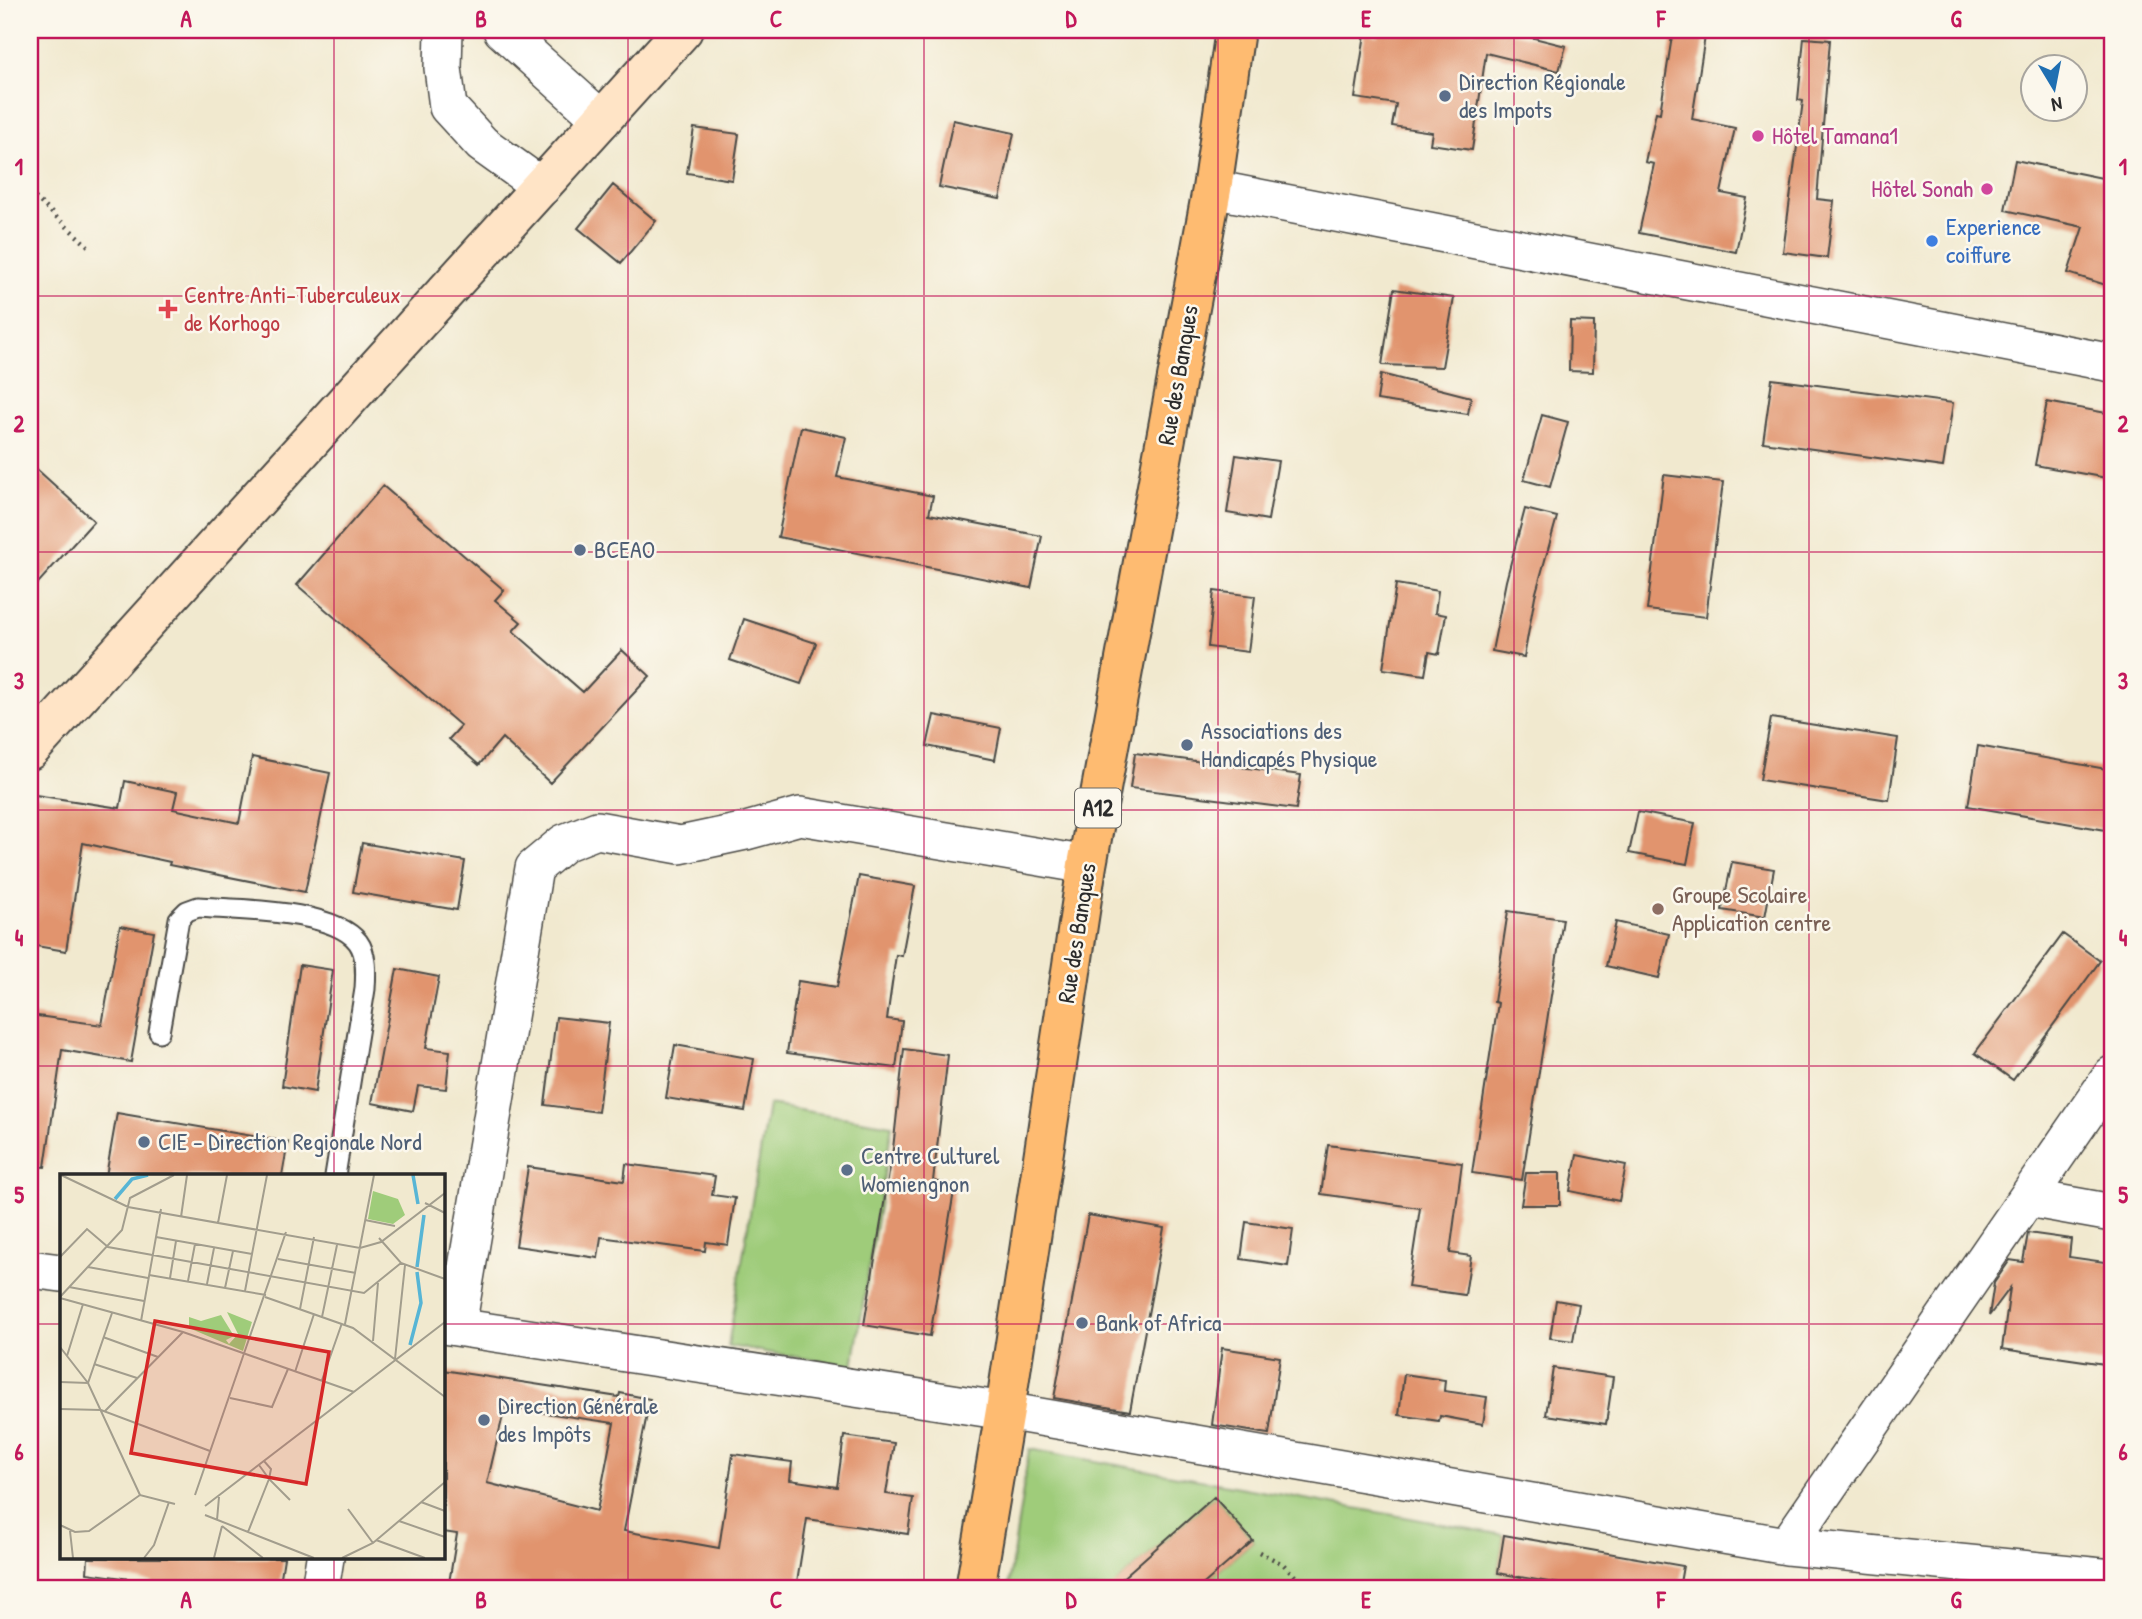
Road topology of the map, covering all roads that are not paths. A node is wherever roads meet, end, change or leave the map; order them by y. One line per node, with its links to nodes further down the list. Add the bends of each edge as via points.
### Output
1 (444, 30): 6 (street, via 448,107 482,144)
2 (502, 30): 5 (street)
3 (683, 30): 5 (street)
4 (1236, 30): 7 (main road, Rue des Banques / A12)
5 (602, 120): 6 (street)
6 (542, 187): 9 (street)
7 (1212, 189): 8 (street); 10 (main road, Rue des Banques / A12)
8 (2112, 363)
9 (30, 750)
10 (1087, 865): 18 (street, via 800,816 680,845 597,830 564,843 534,868); 19 (main road, Rue des Banques / A12)
11 (159, 1032): 13 (lane, via 179,919 187,911 198,907 297,914 344,929 359,943 366,966)
12 (2112, 1075): 14 (street)
13 (335, 1174)
14 (2028, 1198): 15 (street); 20 (street)
15 (2112, 1213)
16 (30, 1270): 17 (street)
17 (60, 1273)
18 (450, 1326): 19 (street)
19 (1005, 1411): 20 (street); 24 (main road, Rue des Banques / A12)
20 (1787, 1546): 22 (street)
21 (325, 1560): 23 (street)
22 (2112, 1578)
23 (320, 1589)
24 (975, 1589)

